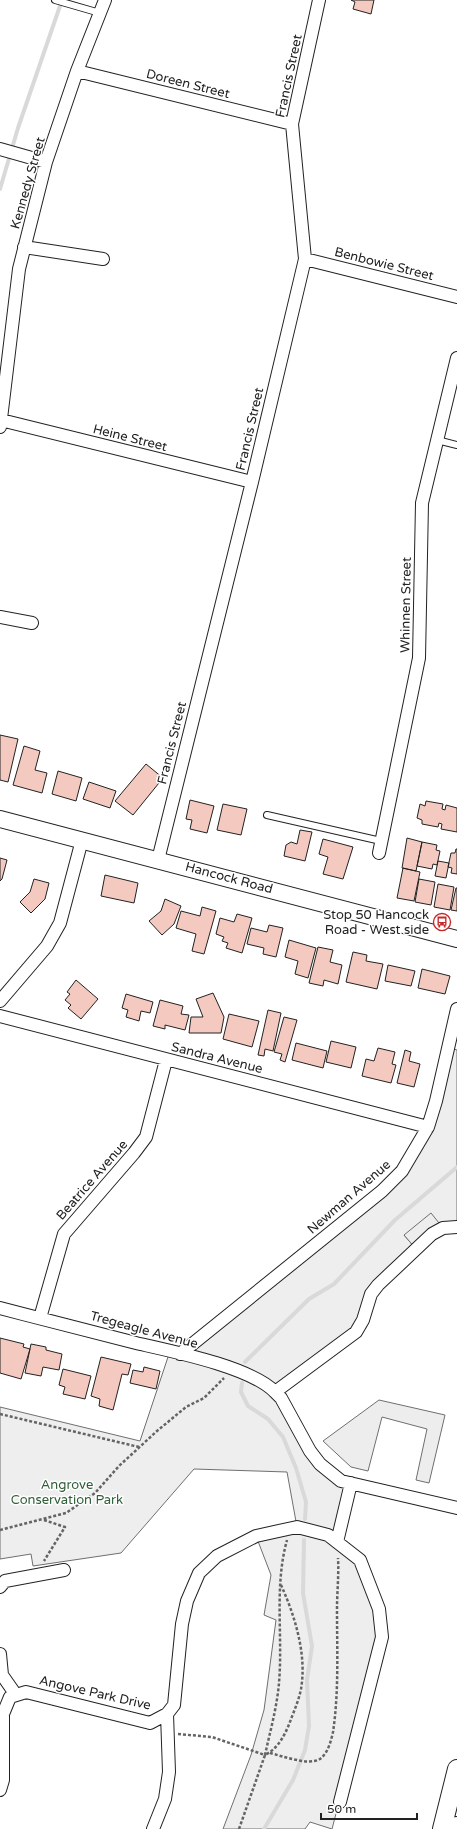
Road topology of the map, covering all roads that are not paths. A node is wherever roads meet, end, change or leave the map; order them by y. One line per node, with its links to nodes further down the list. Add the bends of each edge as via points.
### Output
1 (55, 0): 4 (lane)
2 (105, 0): 4 (street, Kennedy Street)
3 (319, 0): 6 (street, Francis Street)
4 (100, 12): 5 (street, Kennedy Street)
5 (77, 71): 6 (street, Doreen Street); 8 (street, Kennedy Street)
6 (292, 124): 11 (street, Francis Street)
7 (1, 149): 8 (street)
8 (46, 162): 9 (street, Kennedy Street)
9 (24, 247): 10 (street); 14 (street, Kennedy Street)
10 (103, 259)
11 (305, 259): 12 (street, Benbowie Street); 17 (street, Francis Street)
12 (457, 297)
13 (457, 358): 15 (street, Whinnen Street)
14 (0, 424): 17 (street, Heine Street)
15 (437, 440): 16 (lane); 23 (street, Whinnen Street, via 422,503 419,658)
16 (457, 445)
17 (252, 482): 24 (street, Francis Street)
18 (0, 617): 19 (street)
19 (32, 623)
20 (267, 815): 23 (lane)
21 (0, 819): 22 (main road, Hancock Road)
22 (82, 840): 24 (main road, Hancock Road); 26 (street, via 60,923 46,946)
23 (380, 847)
24 (158, 860): 25 (main road, Hancock Road)
25 (457, 939)
26 (0, 1001)
27 (457, 1009): 30 (street, Newman Avenue)
28 (0, 1016): 29 (street, Sandra Avenue)
29 (166, 1060): 30 (street, Sandra Avenue); 33 (street, Beatrice Avenue, via 146,1137 64,1234)
30 (428, 1127): 34 (street, Newman Avenue, via 402,1171 382,1191)
31 (457, 1227): 35 (street, via 443,1228 432,1234 371,1294 363,1320 356,1332)
32 (0, 1308): 33 (street, Tregeagle Avenue)
33 (40, 1318): 34 (street, Tregeagle Avenue)
34 (180, 1354): 35 (street, Tregeagle Avenue, via 246,1373)
35 (275, 1392): 36 (street, Tregeagle Avenue, via 320,1464 341,1481)
36 (351, 1483): 37 (street, Tregeagle Avenue); 38 (street)
37 (457, 1508)
38 (337, 1542): 43 (street, Angove Park Drive, via 328,1536 297,1527 256,1536 217,1556 199,1573 187,1601 182,1624 174,1705); 46 (street, Angove Park Drive, via 360,1560 379,1609 382,1637)
39 (64, 1570): 40 (street, via 5,1581)
40 (0, 1587)
41 (0, 1654): 42 (street, via 2,1675)
42 (16, 1695): 43 (street, Angove Park Drive, via 26,1692 150,1723); 45 (street, via 10,1697 3,1714 3,1780)
43 (167, 1714): 48 (street, via 169,1772 165,1799)
44 (457, 1769): 49 (main road)
45 (0, 1790)
46 (340, 1802)
47 (457, 1826): 50 (main road)
48 (153, 1829)
49 (442, 1829)
50 (456, 1829)

